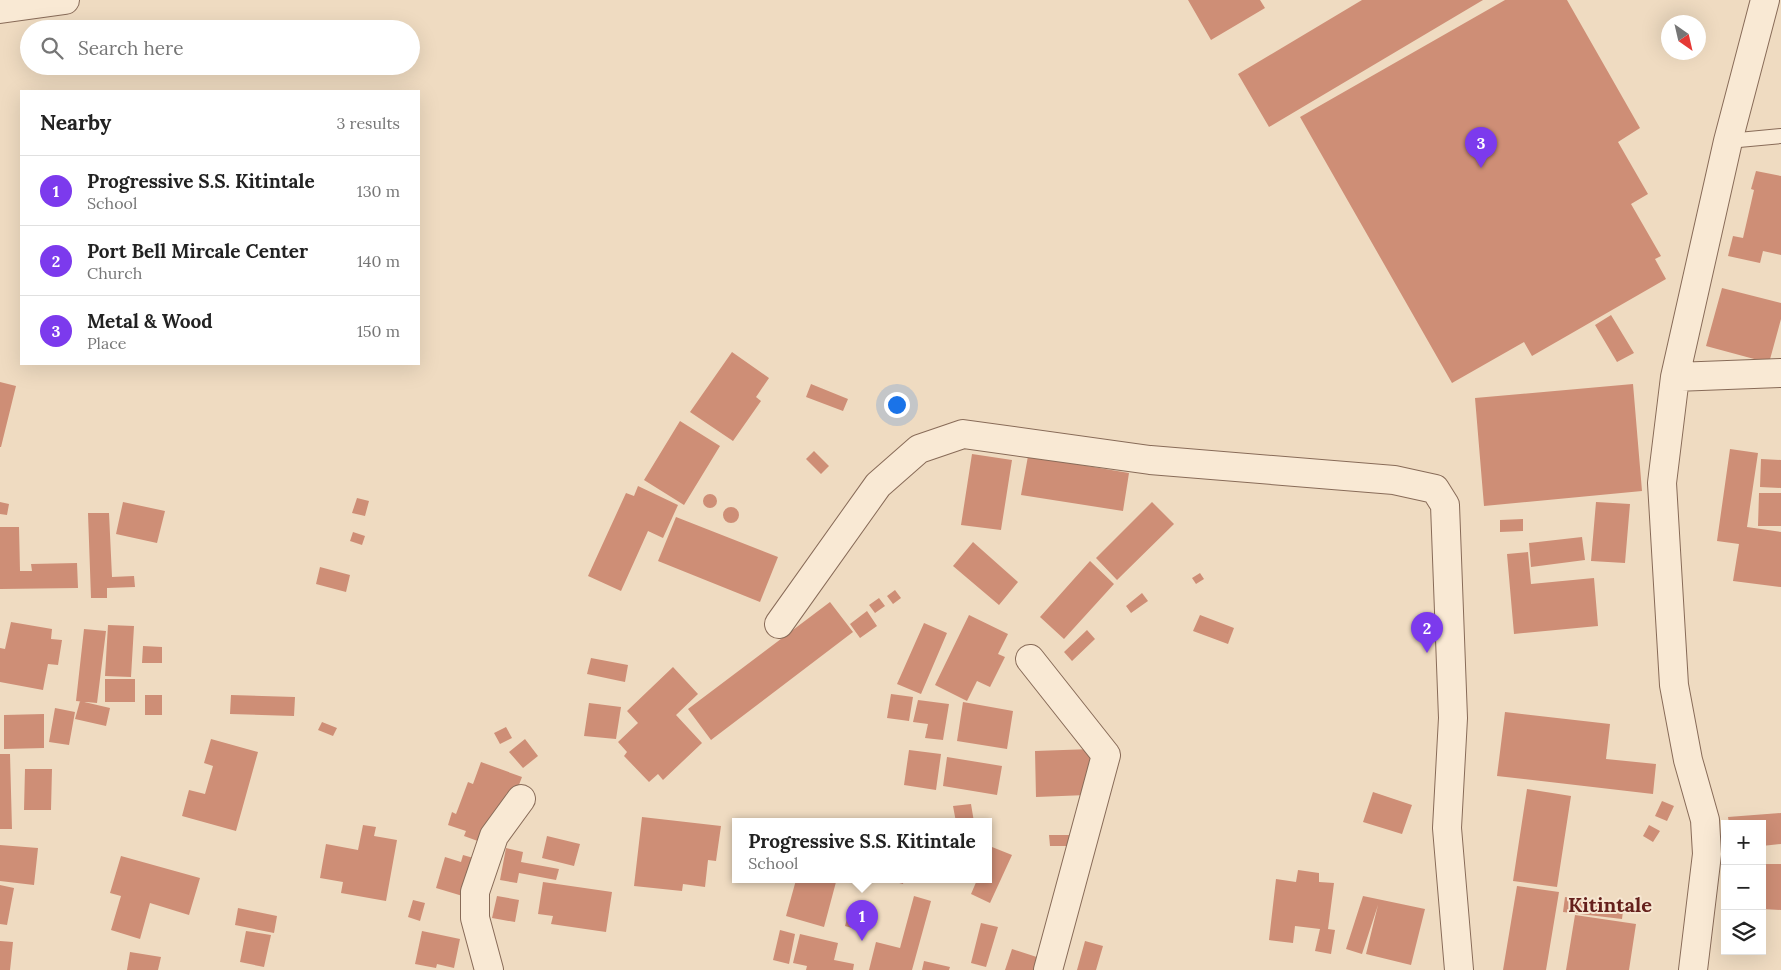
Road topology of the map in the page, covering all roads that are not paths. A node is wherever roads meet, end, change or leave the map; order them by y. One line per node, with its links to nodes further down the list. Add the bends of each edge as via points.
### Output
1 (1765, 0): 5 (street)
2 (57, 1): 3 (street)
3 (0, 9)
4 (1781, 136): 5 (lane)
5 (1728, 141): 7 (street)
6 (1781, 373): 7 (street)
7 (1675, 377): 14 (street, via 1662,483 1674,685 1688,760 1705,820 1707,854)
8 (778, 624): 13 (street, via 878,485 919,449 963,434 1150,460 1394,480 1435,489 1445,505 1453,718 1447,828)
9 (1030, 659): 12 (street, via 1106,755)
10 (521, 799): 11 (street, via 494,836 475,892 475,918)
11 (489, 970)
12 (1048, 970)
13 (1459, 970)
14 (1693, 970)

